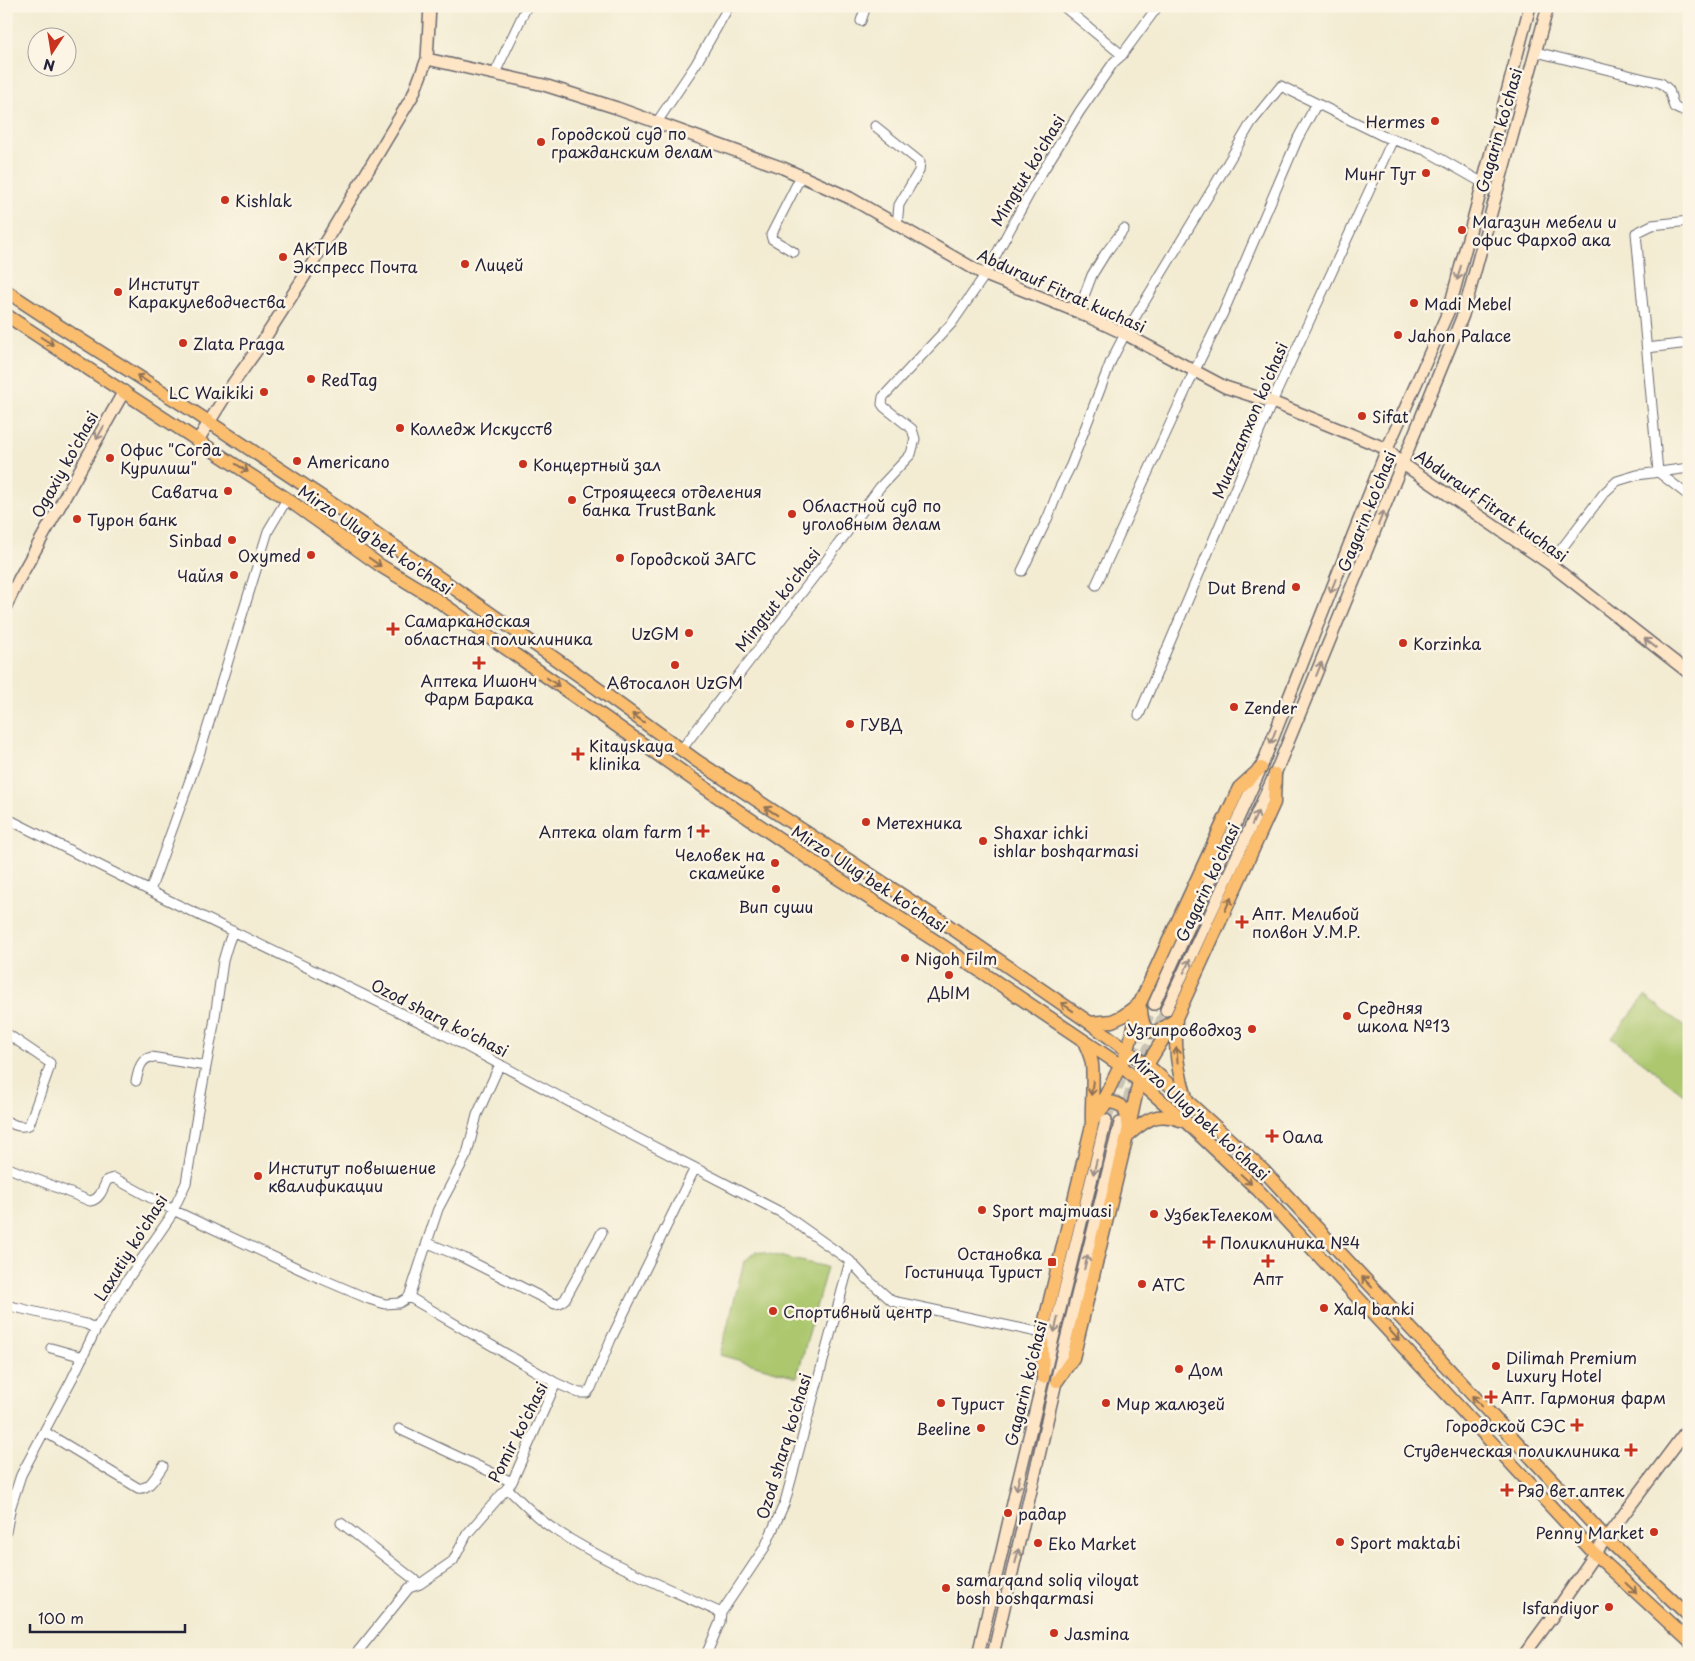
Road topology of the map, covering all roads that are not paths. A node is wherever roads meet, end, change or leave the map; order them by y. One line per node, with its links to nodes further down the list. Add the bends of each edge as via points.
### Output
1 (430, 6): 12 (main road)
2 (527, 6): 13 (street)
3 (729, 6): 16 (street, via 696,64)
4 (866, 6): 9 (street)
5 (1064, 6): 11 (street)
6 (1158, 6): 11 (street, Mingtut ko'chasi)
7 (1530, 6): 20 (main road, Gagarin ko'chasi)
8 (1548, 6): 10 (main road, Gagarin ko'chasi)
9 (861, 21)
10 (1536, 52): 15 (street, via 1661,83 1669,90 1674,107); 38 (main road, Gagarin ko'chasi, via 1463,315)
11 (1122, 55): 25 (street, Mingtut ko'chasi, via 1059,143)
12 (427, 59): 13 (main road, Abdurauf Fitrat kuchasi); 35 (main road, via 414,94 395,127 309,269)
13 (495, 73): 16 (main road, Abdurauf Fitrat kuchasi)
14 (1316, 104): 18 (street); 29 (street, via 1281,86 1251,123); 32 (street)
15 (1689, 109)
16 (657, 122): 19 (main road, Abdurauf Fitrat kuchasi)
17 (875, 126): 22 (street, via 920,162 919,170 899,205)
18 (1393, 139): 20 (street, via 1425,150); 34 (street, Muazzamxon ko'chasi)
19 (801, 176): 22 (main road, Abdurauf Fitrat kuchasi, via 850,198); 24 (street, via 771,235 776,242)
20 (1483, 183): 37 (main road, Gagarin ko'chasi, one-way to 37, via 1449,310)
21 (1689, 221): 31 (street, via 1652,225 1636,233)
22 (897, 225): 25 (main road, Abdurauf Fitrat kuchasi)
23 (1124, 229): 27 (street, via 1092,275)
24 (794, 252)
25 (985, 275): 27 (main road, Abdurauf Fitrat kuchasi); 49 (street, Mingtut ko'chasi, via 952,323 883,397 884,407 912,429 915,439 911,454 880,487)
26 (6, 291): 35 (main road, Mirzo Ulug'bek ko'chasi, one-way to 26)
27 (1078, 312): 29 (main road, Abdurauf Fitrat kuchasi)
28 (6, 315): 33 (main road, Mirzo Ulug'bek ko'chasi, one-way to 33)
29 (1125, 334): 32 (main road, Abdurauf Fitrat kuchasi); 44 (street, via 1111,361 1071,465)
30 (1689, 343): 31 (street)
31 (1647, 348): 40 (street)
32 (1194, 372): 34 (main road, Abdurauf Fitrat kuchasi, via 1225,387); 45 (street)
33 (124, 391): 36 (main road, Mirzo Ulug'bek ko'chasi); 46 (main road, Ogaxiy ko'chasi, one-way to 46)
34 (1272, 402): 37 (main road, Abdurauf Fitrat kuchasi); 48 (street, Muazzamxon ko'chasi)
35 (209, 422): 36 (main road); 49 (main road, Mirzo Ulug'bek ko'chasi, one-way to 35, via 396,547)
36 (198, 440): 42 (main road, Mirzo Ulug'bek ko'chasi, one-way to 42)
37 (1387, 449): 38 (main road, Abdurauf Fitrat kuchasi); 50 (main road, Gagarin ko'chasi, one-way to 50)
38 (1403, 464): 43 (main road, Abdurauf Fitrat kuchasi); 51 (main road, Gagarin ko'chasi, one-way to 38)
39 (1689, 468): 40 (street)
40 (1658, 472): 41 (street); 43 (street, via 1617,481)
41 (1689, 496)
42 (287, 498): 53 (street, via 268,530 202,743); 61 (main road, Mirzo Ulug'bek ko'chasi, one-way to 61, via 380,566 437,600 760,826)
43 (1550, 564): 47 (main road, Abdurauf Fitrat kuchasi, one-way to 43)
44 (1022, 571)
45 (1096, 585)
46 (6, 606)
47 (1689, 673)
48 (1139, 715)
49 (680, 750): 59 (main road, Mirzo Ulug'bek ko'chasi, one-way to 49)
50 (1261, 768): 55 (main road, via 1239,788); 56 (main road, Gagarin ko'chasi)
51 (1275, 774): 57 (main road, Gagarin ko'chasi, one-way to 51); 58 (main road, one-way to 51, via 1274,803)
52 (6, 818): 53 (street, Ozod sharq ko'chasi)
53 (150, 891): 54 (street, Ozod sharq ko'chasi)
54 (233, 931): 63 (street, Ozod sharq ko'chasi); 66 (street, Laxutiy ko'chasi, via 223,961)
55 (1140, 1003): 58 (main road, via 1141,1022 1149,1031 1160,1030); 59 (main road, via 1112,1021); 62 (main road)
56 (1154, 1004)
57 (1166, 1010)
58 (1176, 1018): 65 (main road); 69 (main road, one-way to 58, via 1179,1077)
59 (1090, 1022): 62 (main road, Mirzo Ulug'bek ko'chasi)
60 (6, 1033): 71 (street, via 50,1063 29,1125 16,1126)
61 (1084, 1041): 64 (main road, Mirzo Ulug'bek ko'chasi); 74 (main road, one-way to 74, via 1092,1062)
62 (1128, 1050): 64 (main road); 65 (main road, Mirzo Ulug'bek ko'chasi)
63 (500, 1064): 77 (street, Ozod sharq ko'chasi); 80 (street, via 477,1115 468,1154 438,1209)
64 (1120, 1065): 68 (main road, Mirzo Ulug'bek ko'chasi); 74 (main road)
65 (1147, 1065): 68 (main road); 69 (main road, Mirzo Ulug'bek ko'chasi)
66 (206, 1066): 67 (street, via 151,1057 141,1063); 78 (street, Laxutiy ko'chasi, via 186,1183)
67 (136, 1081)
68 (1139, 1081): 72 (main road, Mirzo Ulug'bek ko'chasi); 75 (main road)
69 (1188, 1102): 98 (main road, Mirzo Ulug'bek ko'chasi, one-way to 69, via 1264,1172)
70 (1106, 1120): 88 (main road, Gagarin ko'chasi, one-way to 88)
71 (6, 1121)
72 (1186, 1122): 75 (main road, via 1167,1115 1157,1116); 99 (main road, Mirzo Ulug'bek ko'chasi, one-way to 99, via 1280,1213)
73 (1120, 1123): 89 (main road, Gagarin ko'chasi, one-way to 73)
74 (1092, 1125): 75 (main road, via 1108,1102 1118,1103 1127,1114); 85 (main road)
75 (1127, 1136): 89 (main road, via 1073,1358)
76 (6, 1167): 78 (street, via 90,1201 95,1201 107,1180 114,1178)
77 (695, 1168): 81 (street, Ozod sharq ko'chasi, via 782,1213); 90 (street, Pomir ko'chasi, via 589,1391 579,1394)
78 (173, 1210): 82 (street, via 369,1299 385,1304 399,1303); 84 (street, Laxutiy ko'chasi)
79 (602, 1232): 80 (street, via 565,1299 555,1304)
80 (428, 1243): 82 (street)
81 (850, 1261): 85 (street, Ozod sharq ko'chasi, via 892,1301); 101 (street, Ozod sharq ko'chasi, via 784,1502 765,1547)
82 (409, 1297): 90 (street)
83 (10, 1306): 84 (street)
84 (96, 1329): 87 (street, Laxutiy ko'chasi)
85 (1042, 1333): 88 (main road)
86 (51, 1348): 87 (street)
87 (83, 1357): 93 (street, Laxutiy ko'chasi)
88 (1044, 1377): 106 (main road, Gagarin ko'chasi, one-way to 106)
89 (1056, 1381): 107 (main road, Gagarin ko'chasi, one-way to 89)
90 (556, 1383): 95 (street, Pomir ko'chasi)
91 (1689, 1427): 98 (main road)
92 (399, 1429): 95 (street)
93 (45, 1432): 94 (street, via 138,1488 149,1485); 97 (street, Laxutiy ko'chasi, via 22,1475)
94 (163, 1466)
95 (510, 1485): 100 (street, Pomir ko'chasi, via 467,1534 453,1562); 101 (street, via 530,1510 555,1530 602,1557)
96 (341, 1523): 100 (street)
97 (6, 1532)
98 (1606, 1538): 99 (main road); 102 (main road, Mirzo Ulug'bek ko'chasi)
99 (1595, 1554): 103 (main road, Mirzo Ulug'bek ko'chasi, one-way to 103); 108 (main road)
100 (420, 1584): 104 (street, Pomir ko'chasi, via 409,1588)
101 (722, 1614): 105 (street, Ozod sharq ko'chasi)
102 (1689, 1616)
103 (1689, 1641)
104 (355, 1655)
105 (706, 1655)
106 (978, 1655)
107 (993, 1655)
108 (1524, 1655)

